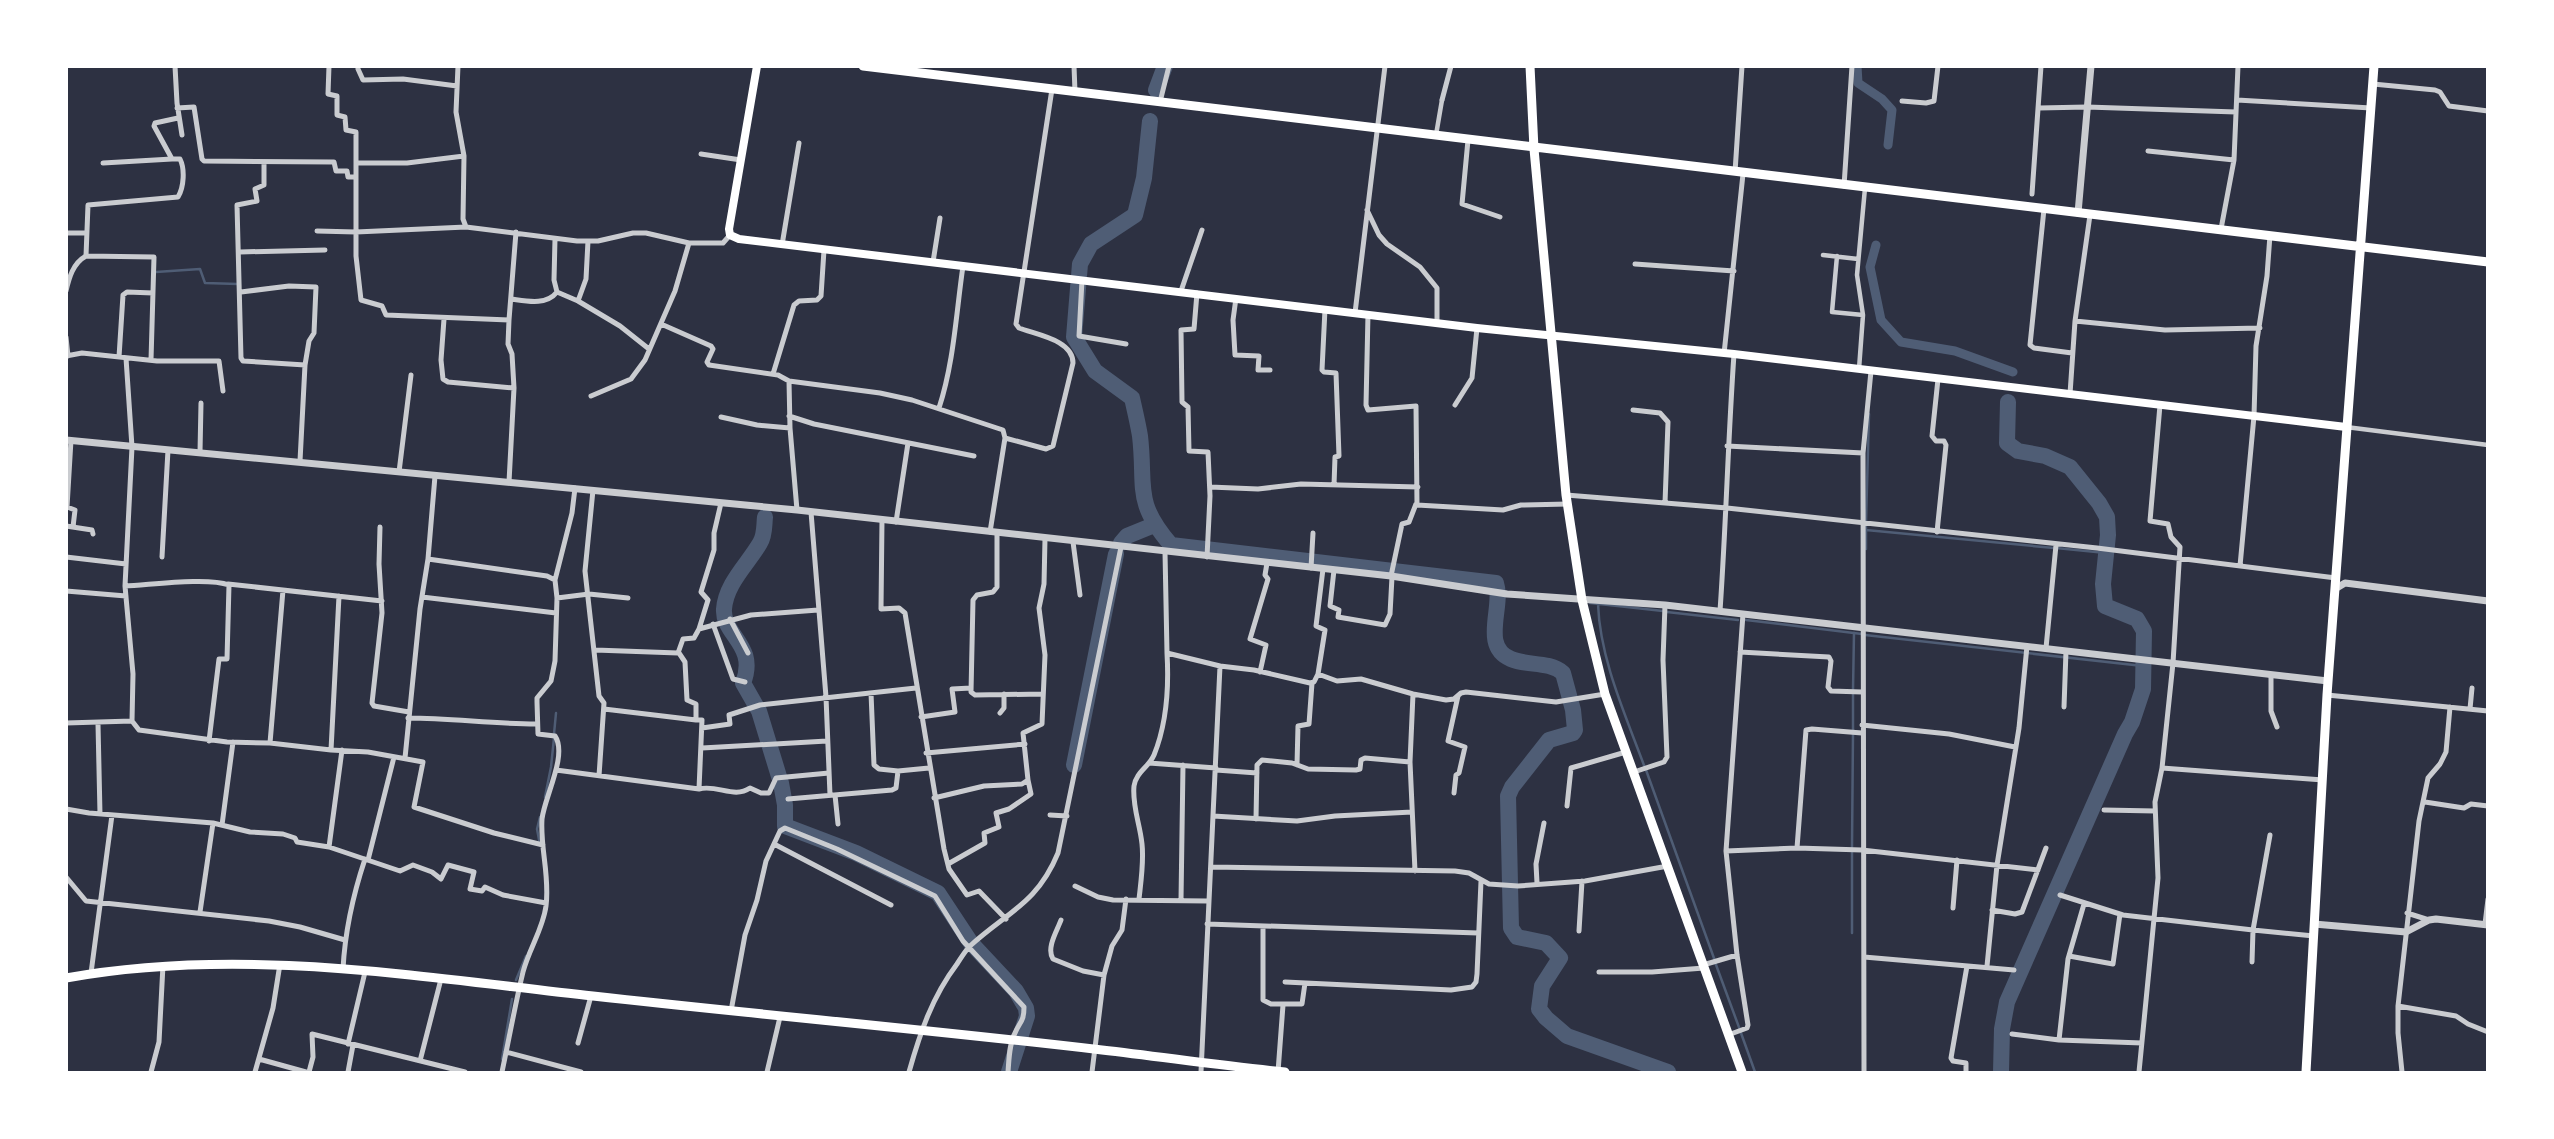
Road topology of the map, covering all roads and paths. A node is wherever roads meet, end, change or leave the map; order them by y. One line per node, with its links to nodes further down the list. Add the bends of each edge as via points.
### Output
1 (175, 66): 29 (street)
2 (329, 66): 49 (street, via 327,93 337,97 337,115 345,117 347,131 356,131)
3 (458, 66): 21 (street)
4 (757, 66): 45 (main road)
5 (863, 66): 19 (main road)
6 (1074, 66): 23 (street)
7 (1169, 66): 26 (street)
8 (1385, 66): 35 (street)
9 (1451, 66): 24 (street)
10 (1530, 66): 40 (main road)
11 (1742, 66): 50 (street)
12 (1852, 66): 52 (street)
13 (1938, 66): 27 (street, via 1934,100)
14 (2041, 66): 30 (street)
15 (2091, 66): 28 (street)
16 (2238, 66): 25 (street)
17 (2374, 66): 20 (main road)
18 (358, 69): 21 (street, via 363,80 408,79)
19 (897, 69): 22 (main road)
20 (2373, 84): 31 (main road); 32 (street, via 2435,90 2449,106)
21 (457, 86): 43 (street, via 456,112)
22 (1052, 89): 23 (main road); 88 (street)
23 (1074, 92): 26 (main road)
24 (1442, 100): 37 (street)
25 (2237, 100): 31 (street); 33 (street)
26 (1155, 101): 35 (main road)
27 (1902, 101)
28 (2087, 107): 30 (street); 33 (street); 57 (street)
29 (177, 108): 34 (street); 48 (street, via 194,107 203,160)
30 (2039, 108): 54 (street)
31 (2371, 108): 75 (main road)
32 (2487, 111)
33 (2236, 112): 46 (street)
34 (178, 118): 36 (street); 44 (street, via 155,124)
35 (1377, 128): 37 (main road); 56 (street)
36 (181, 135)
37 (1436, 135): 38 (main road)
38 (1468, 140): 40 (main road); 59 (street, via 1462,204)
39 (799, 143): 74 (street)
40 (1534, 149): 50 (main road); 110 (main road)
41 (2148, 151): 46 (street)
42 (701, 155): 45 (street)
43 (464, 156): 49 (street); 61 (street)
44 (172, 159): 47 (street); 68 (street, via 182,160 180,195 88,205)
45 (741, 160): 69 (main road)
46 (2234, 160): 62 (street)
47 (103, 163)
48 (264, 163): 51 (street, via 334,162 336,171); 78 (street, via 264,185 254,189 257,201 237,205)
49 (356, 163): 51 (street)
50 (1739, 173): 52 (main road); 87 (street)
51 (356, 177): 65 (street)
52 (1844, 186): 53 (main road)
53 (1865, 188): 55 (main road); 82 (street)
54 (2032, 194)
55 (2044, 209): 57 (main road); 114 (street, via 2030,345)
56 (1367, 210): 100 (street); 106 (street, via 1387,244 1420,267 1437,288)
57 (2078, 213): 58 (main road)
58 (2090, 215): 62 (main road); 105 (street)
59 (1500, 217)
60 (940, 218): 83 (street)
61 (466, 227): 65 (street); 66 (street)
62 (2221, 229): 70 (main road)
63 (1202, 230): 91 (street)
64 (317, 231): 65 (street)
65 (356, 232): 103 (street, via 361,300 382,306 386,314)
66 (516, 232): 71 (street); 97 (street)
67 (66, 233): 68 (street)
68 (86, 233): 80 (street)
69 (730, 235): 73 (street, via 723,243); 74 (main road)
70 (2270, 235): 75 (main road); 109 (street)
71 (555, 239): 72 (street); 93 (street)
72 (588, 241): 73 (street, via 646,233); 98 (street, via 587,275)
73 (689, 243): 107 (street)
74 (782, 245): 77 (main road)
75 (2359, 247): 84 (main road); 140 (main road)
76 (325, 250): 78 (street)
77 (824, 250): 83 (main road); 124 (street, via 821,296 794,305)
78 (240, 252): 92 (street)
79 (1823, 255): 81 (street)
80 (86, 256): 90 (street, via 76,264); 94 (street, via 154,257)
81 (1838, 256): 82 (street); 102 (street, via 1832,312)
82 (1858, 259): 102 (street)
83 (933, 262): 86 (main road)
84 (2487, 262)
85 (1635, 264): 87 (street)
86 (963, 266): 88 (main road); 135 (street, via 954,349)
87 (1734, 271): 115 (street)
88 (1024, 273): 89 (main road); 142 (street, via 1016,326 1066,345 1073,363 1054,446 1046,449)
89 (1078, 280): 91 (main road); 112 (street, via 1079,336)
90 (66, 291)
91 (1181, 291): 95 (main road)
92 (241, 292): 120 (street, via 242,360); 120 (street, via 316,287 314,333)
93 (557, 292): 97 (street, via 538,302); 98 (street)
94 (153, 293): 118 (street, via 123,295); 119 (street)
95 (1196, 294): 96 (main road); 157 (street, via 1194,329 1180,332 1182,402 1188,407 1189,452 1208,452)
96 (1236, 298): 99 (main road); 122 (street, via 1235,355 1259,356 1258,370)
97 (511, 299): 104 (street)
98 (578, 301): 113 (street)
99 (1325, 310): 100 (main road); 156 (street, via 1322,370 1336,373 1339,456 1335,457)
100 (1355, 313): 101 (main road)
101 (1368, 314): 106 (main road); 158 (street, via 1366,405 1368,410 1416,406)
102 (1863, 315): 121 (street)
103 (444, 318): 104 (street); 128 (street, via 443,379)
104 (509, 320): 128 (street)
105 (2075, 321): 109 (street, via 2165,330); 114 (street)
106 (1437, 322): 108 (main road)
107 (661, 324): 113 (street); 124 (street, via 711,346 709,365)
108 (1477, 328): 110 (main road); 133 (street, via 1472,378)
109 (2260, 328): 138 (street)
110 (1553, 335): 115 (main road); 161 (main road)
111 (66, 337): 117 (street)
112 (1126, 345)
113 (649, 349): 131 (street, via 631,379)
114 (2072, 353): 130 (street)
115 (1724, 354): 116 (main road)
116 (1734, 354): 121 (main road); 146 (street)
117 (67, 356): 118 (street)
118 (123, 357): 119 (street); 147 (street)
119 (151, 360): 129 (street, via 219,361)
120 (305, 365): 152 (street)
121 (1859, 369): 123 (main road)
122 (1270, 370)
123 (1871, 371): 126 (main road); 150 (street)
124 (773, 374): 127 (street)
125 (411, 375): 153 (street)
126 (1938, 379): 130 (main road); 173 (street, via 1932,436 1946,446)
127 (789, 381): 135 (street, via 880,393); 137 (street)
128 (514, 388): 155 (street)
129 (223, 391)
130 (2070, 394): 134 (main road)
131 (592, 396)
132 (201, 403): 149 (street)
133 (1455, 405)
134 (2160, 405): 138 (main road); 185 (street, via 2150,521 2168,524 2180,547)
135 (939, 408): 142 (street, via 1003,430)
136 (1633, 410): 163 (street, via 1660,413 1668,422)
137 (789, 416): 141 (street); 144 (street)
138 (2254, 416): 140 (main road); 190 (street)
139 (721, 417): 141 (street)
140 (2346, 427): 145 (street); 196 (main road)
141 (790, 428): 166 (street)
142 (1004, 438): 174 (street)
143 (69, 440): 147 (street); 171 (street, via 67,508 75,510)
144 (908, 443): 151 (street); 169 (street)
145 (2487, 445)
146 (1727, 446): 150 (street); 165 (street)
147 (132, 447): 148 (street); 189 (street)
148 (167, 450): 149 (street); 184 (street)
149 (200, 452): 152 (street)
150 (1863, 453): 170 (street)
151 (974, 456)
152 (300, 461): 153 (street)
153 (399, 472): 154 (street)
154 (435, 476): 155 (street); 186 (street)
155 (509, 482): 159 (street)
156 (1334, 485): 157 (street); 158 (street)
157 (1210, 487): 182 (street)
158 (1418, 487): 164 (street)
159 (575, 488): 160 (street); 194 (street)
160 (593, 490): 162 (street); 200 (street, via 585,570)
161 (1567, 499): 163 (street); 164 (street, via 1503,510); 208 (main road)
162 (721, 503): 166 (street); 218 (street, via 701,593 708,600)
163 (1665, 503): 165 (street)
164 (1416, 504): 193 (street, via 1409,522 1402,524)
165 (1727, 508): 170 (street); 212 (street)
166 (797, 510): 167 (street)
167 (811, 512): 168 (street); 211 (street)
168 (882, 520): 169 (street); 235 (street, via 881,609 899,608 905,613)
169 (896, 522): 174 (street)
170 (1863, 524): 173 (street); 217 (street)
171 (70, 526): 176 (street)
172 (380, 527): 209 (street)
173 (1937, 532): 179 (street)
174 (993, 533): 177 (street); 236 (street, via 997,587 973,600)
175 (1313, 533): 188 (street)
176 (93, 534)
177 (1045, 539): 178 (street); 241 (street, via 1039,608 1045,655)
178 (1073, 542): 180 (street); 201 (street)
179 (2056, 545): 185 (street); 219 (street)
180 (1121, 547): 181 (street); 307 (street)
181 (1165, 552): 182 (street); 224 (street)
182 (1208, 554): 187 (street)
183 (66, 557): 189 (street)
184 (162, 557)
185 (2179, 558): 190 (street); 227 (street)
186 (428, 559): 194 (street); 204 (street)
187 (1267, 563): 188 (street); 229 (street, via 1268,579 1250,639 1266,645)
188 (1311, 563): 191 (street)
189 (125, 564): 197 (street)
190 (2240, 566): 196 (street)
191 (1323, 569): 192 (street); 230 (street, via 1316,626 1325,630)
192 (1334, 570): 193 (street); 193 (street, via 1330,606 1339,610 1338,617 1386,625)
193 (1391, 574): 208 (street, via 1491,592)
194 (555, 580): 206 (street)
195 (228, 584): 197 (street); 198 (street); 264 (street, via 227,659 219,659)
196 (2335, 584): 207 (street); 233 (main road)
197 (124, 586): 202 (street)
198 (283, 590): 203 (street); 267 (street)
199 (66, 591): 202 (street)
200 (589, 594): 205 (street); 206 (street); 220 (street)
201 (1080, 595)
202 (125, 596): 256 (street, via 133,674)
203 (339, 596): 209 (street); 271 (street)
204 (422, 597): 213 (street); 253 (street)
205 (628, 597)
206 (557, 598): 213 (street)
207 (2487, 599)
208 (1582, 600): 210 (street); 243 (main road)
209 (382, 601): 253 (street, via 372,705)
210 (1665, 605): 212 (street); 286 (street, via 1667,757)
211 (818, 610): 215 (street); 246 (street)
212 (1720, 611): 214 (street)
213 (556, 613): 259 (street, via 555,661 551,681 537,698)
214 (1743, 614): 217 (street); 222 (street)
215 (727, 620): 216 (street); 223 (street)
216 (713, 624): 218 (street); 232 (street, via 733,679)
217 (1864, 627): 221 (street); 238 (street)
218 (699, 629): 226 (street, via 694,638 684,639)
219 (2046, 648): 221 (street); 225 (street)
220 (595, 650): 226 (street); 249 (street)
221 (2027, 651): 269 (street)
222 (1740, 652): 238 (street, via 1829,657 1831,691); 321 (street)
223 (748, 653)
224 (1167, 653): 228 (street); 278 (street, via 1166,705)
225 (2065, 653): 227 (street); 247 (street)
226 (682, 656): 255 (street, via 687,700 696,704)
227 (2173, 663): 231 (street); 282 (street)
228 (1220, 666): 229 (street); 283 (street)
229 (1260, 672): 234 (street)
230 (1318, 674): 234 (street); 242 (street, via 1337,681 1361,679)
231 (2271, 674): 233 (street); 261 (street, via 2271,710)
232 (744, 681)
233 (2328, 681): 244 (main road)
234 (1312, 683): 280 (street, via 1309,724 1297,726)
235 (916, 688): 239 (street); 254 (street)
236 (971, 688): 240 (street, via 975,695); 254 (street, via 952,689 954,712)
237 (2472, 688): 250 (street)
238 (1862, 692): 260 (street)
239 (871, 693): 246 (street); 285 (street, via 874,765)
240 (1004, 694): 241 (street); 252 (street)
241 (1043, 694): 268 (street, via 1042,725 1023,733)
242 (1413, 694): 245 (street, via 1446,701); 277 (street)
243 (1605, 694): 245 (street, via 1556,702 1466,692); 273 (main road)
244 (2327, 695): 248 (street); 291 (main road)
245 (1458, 696): 293 (street, via 1448,741 1465,747)
246 (826, 697): 262 (street, via 757,706 729,715 730,724); 265 (street)
247 (2064, 707)
248 (2450, 707): 250 (street); 297 (street, via 2446,752 2428,778)
249 (604, 709): 255 (street); 289 (street)
250 (2470, 709): 251 (street)
251 (2487, 711)
252 (1000, 713)
253 (409, 715): 259 (street); 276 (street)
254 (921, 717): 274 (street)
255 (696, 720): 262 (street, via 702,720)
256 (132, 721): 258 (street); 264 (street, via 139,730)
257 (66, 723): 258 (street)
258 (98, 724): 304 (street)
259 (536, 724): 284 (street, via 538,734 558,740)
260 (1862, 725): 263 (street); 269 (street)
261 (2277, 727)
262 (702, 728): 270 (street)
263 (1862, 733): 318 (street, via 1806,730); 320 (street)
264 (209, 740): 266 (street)
265 (827, 741): 270 (street); 287 (street)
266 (233, 742): 267 (street); 313 (street)
267 (270, 743): 271 (street)
268 (1025, 744): 274 (street); 290 (street)
269 (2015, 747): 325 (street)
270 (702, 748): 292 (street)
271 (331, 750): 272 (street)
272 (342, 750): 275 (street); 317 (street)
273 (1626, 752): 286 (main road); 298 (street, via 1571,768)
274 (926, 753): 281 (street)
275 (394, 757): 276 (street); 322 (street)
276 (405, 758): 316 (street, via 423,762 414,807)
277 (1410, 762): 280 (street, via 1363,758 1356,771); 303 (street)
278 (1149, 763): 279 (street); 337 (street, via 1137,775 1133,790 1143,854)
279 (1183, 765): 283 (street); 339 (street)
280 (1297, 765): 288 (street, via 1263,760)
281 (929, 768): 285 (street); 295 (street)
282 (2162, 768): 291 (street); 302 (street)
283 (1216, 769): 288 (street); 308 (street)
284 (556, 770): 289 (street); 316 (street, via 542,819)
285 (895, 771): 294 (street, via 895,789)
286 (1634, 772): 326 (main road)
287 (829, 773): 292 (street, via 776,778 769,793 750,788 742,793); 294 (street)
288 (1257, 773): 309 (street)
289 (599, 776): 292 (street)
290 (1028, 780): 295 (street); 324 (street, via 1031,794 1009,810 996,813 999,827 984,834 985,843)
291 (2323, 780): 355 (main road)
292 (699, 789)
293 (1454, 793)
294 (833, 795): 296 (street); 312 (street)
295 (934, 798): 324 (street)
296 (788, 799)
297 (2425, 802): 299 (street); 348 (street)
298 (1567, 806)
299 (2487, 806)
300 (66, 809): 304 (street)
301 (2104, 810): 302 (street)
302 (2155, 811): 351 (street, via 2158,878)
303 (1412, 812): 309 (street, via 1297,821); 329 (street)
304 (100, 814): 305 (street)
305 (112, 814): 311 (street); 341 (street)
306 (1049, 815): 307 (street)
307 (1066, 815): 350 (street, via 1058,853 1043,882 1032,897)
308 (1213, 816): 309 (street); 327 (street)
309 (1256, 819)
310 (1544, 822): 333 (street)
311 (213, 823): 313 (street); 347 (street)
312 (838, 824)
313 (222, 825): 317 (street)
314 (2270, 835): 358 (street)
315 (774, 844): 344 (street); 364 (street, via 783,828 935,896); 388 (street, via 745,935)
316 (543, 845): 342 (street)
317 (329, 847): 322 (street)
318 (1797, 848): 320 (street); 321 (street)
319 (2046, 848): 328 (street)
320 (1862, 849): 323 (street); 367 (street)
321 (1726, 851): 365 (street)
322 (367, 859): 342 (street, via 400,871 413,864 441,879 448,865 468,869 474,872 470,889 482,891 485,887); 363 (street, via 355,888)
323 (1957, 860): 325 (street); 345 (street)
324 (948, 864): 350 (street, via 968,896 979,891)
325 (1997, 865): 328 (street); 346 (street)
326 (1668, 866): 332 (street); 373 (main road)
327 (1212, 867): 329 (street); 340 (street)
328 (2038, 870): 346 (street, via 2020,914)
329 (1415, 871): 331 (street, via 1462,871)
330 (66, 877): 341 (street, via 83,899)
331 (1480, 881): 333 (street, via 1504,886); 361 (street)
332 (1582, 881): 333 (street); 359 (street)
333 (1537, 883)
334 (1075, 886): 336 (street, via 1105,899)
335 (2060, 895): 343 (street)
336 (1126, 899): 337 (street); 379 (street, via 1122,930)
337 (1139, 899): 339 (street)
338 (2487, 899): 356 (street)
339 (1181, 900): 340 (street)
340 (1208, 901): 354 (street)
341 (99, 902): 347 (street); 378 (street)
342 (546, 903): 384 (street)
343 (2084, 904): 349 (street); 366 (street)
344 (891, 905)
345 (1953, 908)
346 (1992, 910): 372 (street)
347 (201, 912): 363 (street, via 300,927)
348 (2407, 913): 352 (street); 360 (street)
349 (2120, 914): 351 (street); 366 (street, via 2113,964)
350 (1003, 916): 364 (street)
351 (2153, 919): 358 (street); 397 (street)
352 (2429, 919): 356 (street); 360 (street)
353 (1061, 920): 379 (street, via 1050,949 1053,959)
354 (1207, 924): 357 (street); 403 (street)
355 (2314, 924): 360 (street); 362 (main road)
356 (2486, 925)
357 (1263, 926): 361 (street); 386 (street, via 1261,997 1264,1002)
358 (2253, 930): 362 (street); 368 (street)
359 (1579, 931)
360 (2406, 932): 387 (street)
361 (1478, 933): 383 (street, via 1477,974 1472,987)
362 (2314, 936): 422 (main road)
363 (345, 940): 374 (street)
364 (969, 944): 390 (street, via 936,995); 395 (street, via 1024,1007)
365 (1737, 955): 373 (street); 393 (street, via 1748,1025)
366 (2069, 956): 394 (street)
367 (1864, 957): 371 (street); 419 (street)
368 (2252, 962)
369 (280, 964): 370 (main road); 374 (main road); 401 (street)
370 (163, 965): 378 (main road); 407 (street, via 159,1042)
371 (1967, 966): 372 (street); 420 (street, via 1951,1058 1966,1063)
372 (1987, 966): 375 (street)
373 (1704, 967): 377 (street); 393 (main road)
374 (343, 969): 376 (main road)
375 (2014, 970)
376 (365, 972): 381 (main road); 398 (street)
377 (1599, 972)
378 (91, 973): 380 (main road)
379 (1104, 975): 399 (street)
380 (66, 978)
381 (440, 979): 384 (main road); 402 (street)
382 (1285, 982): 383 (street)
383 (1305, 983): 386 (street, via 1302,1004)
384 (520, 986): 385 (main road); 400 (street)
385 (591, 996): 388 (main road); 396 (street)
386 (1283, 1005): 406 (street)
387 (2398, 1006): 391 (street, via 2456,1016); 423 (street)
388 (731, 1011): 389 (main road)
389 (780, 1017): 390 (main road); 405 (street)
390 (921, 1031): 395 (main road); 414 (street)
391 (2487, 1032)
392 (2012, 1034): 394 (street)
393 (1728, 1035): 418 (main road)
394 (2059, 1040): 397 (street)
395 (1015, 1041): 399 (main road); 415 (street)
396 (578, 1043)
397 (2142, 1043): 421 (street)
398 (351, 1045): 402 (street); 409 (street, via 312,1034 313,1057); 410 (street)
399 (1095, 1049): 403 (main road); 416 (street)
400 (506, 1052): 412 (street); 413 (street)
401 (259, 1059): 408 (street); 409 (street)
402 (420, 1061): 411 (street)
403 (1201, 1068): 404 (main road)
404 (1263, 1071): 406 (main road)
405 (770, 1072)
406 (1278, 1072): 417 (main road)
407 (151, 1073)
408 (255, 1073)
409 (307, 1073)
410 (348, 1073)
411 (465, 1073)
412 (502, 1073)
413 (581, 1073)
414 (909, 1073)
415 (1008, 1073)
416 (1093, 1073)
417 (1285, 1073)
418 (1742, 1073)
419 (1864, 1073)
420 (1966, 1073)
421 (2140, 1073)
422 (2306, 1073)
423 (2402, 1073)

